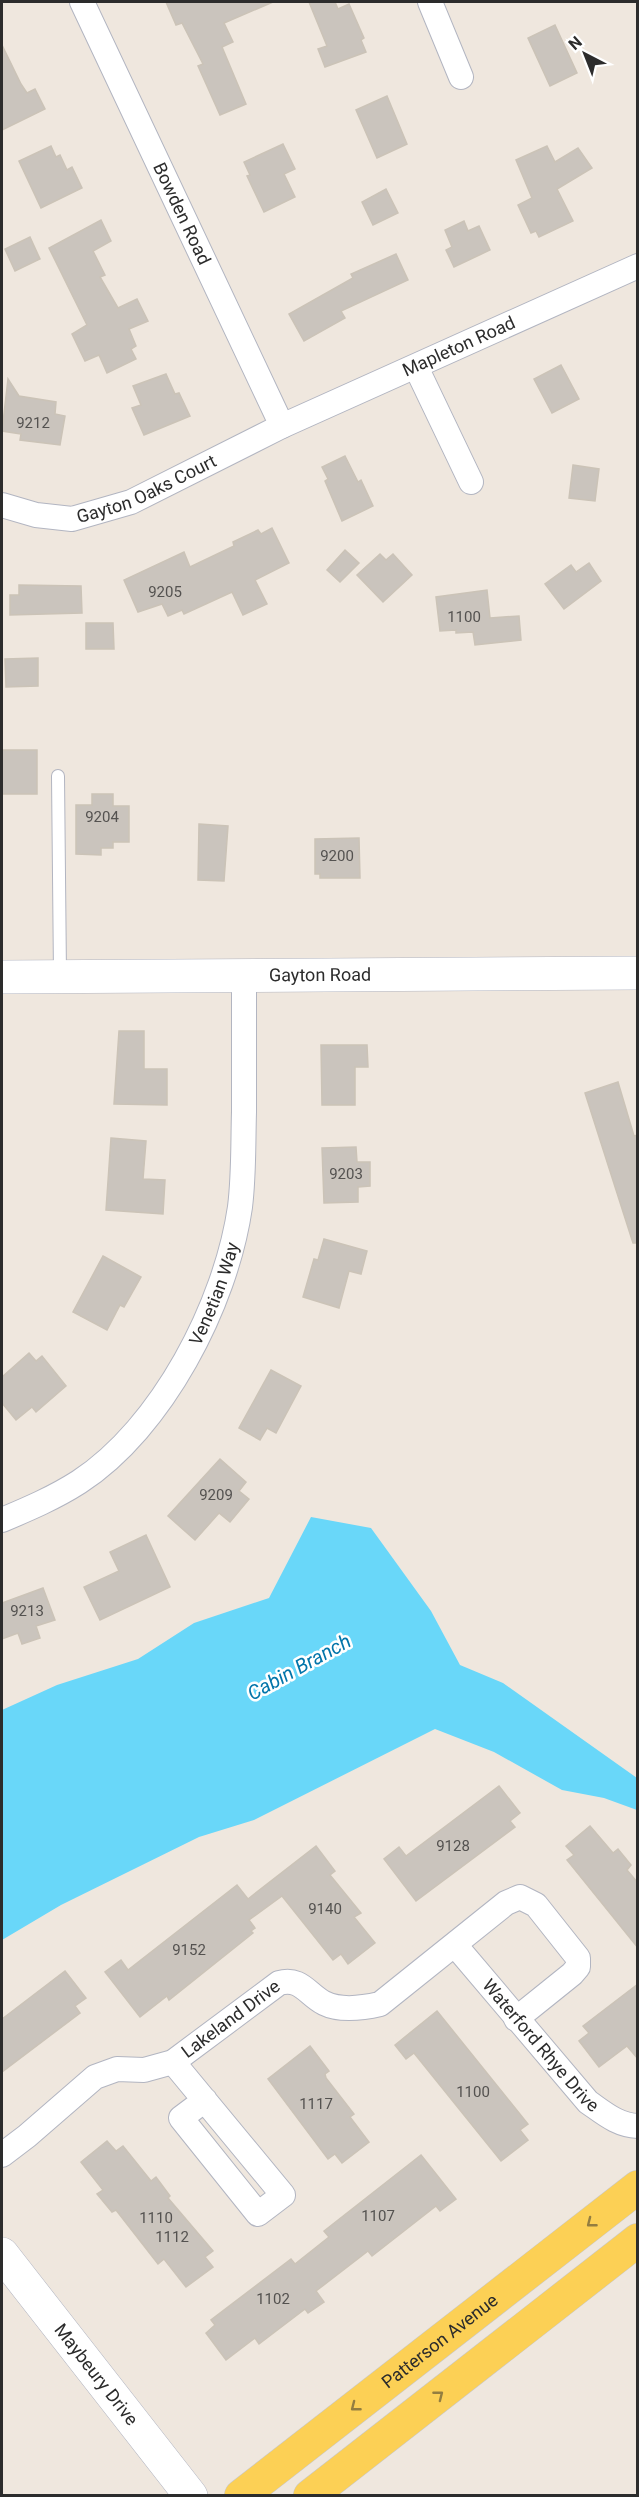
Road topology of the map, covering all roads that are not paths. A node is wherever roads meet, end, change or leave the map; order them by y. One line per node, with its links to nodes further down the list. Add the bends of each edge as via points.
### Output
1 (82, 2): 6 (street, Bowden Road)
2 (430, 2): 3 (street)
3 (461, 77)
4 (638, 266): 5 (street, Mapleton Road)
5 (416, 367): 6 (street, Mapleton Road); 7 (street)
6 (282, 426): 8 (street, Gayton Oaks Court, via 131,502 72,519 36,515)
7 (471, 482)
8 (2, 505)
9 (58, 777): 13 (lane)
10 (638, 973): 11 (street, Gayton Road)
11 (244, 976): 13 (street, Gayton Road); 14 (street, Venetian Way, via 240,1208 219,1286 192,1347 150,1414 104,1462 47,1501)
12 (2, 977): 13 (street, Gayton Road)
13 (60, 977)
14 (2, 1520)
15 (455, 1945): 16 (street, Waterford Rhye Drive); 16 (street, Lakeland Drive, via 506,1903 520,1897 536,1905 578,1958 578,1967); 17 (street, Lakeland Drive, via 380,2004 368,2007 338,2007 323,2002 300,1983 279,1983)
16 (516, 2019): 19 (street, Waterford Rhye Drive, via 588,2102 615,2121)
17 (173, 2062): 18 (street); 20 (street, Lakeland Drive, via 144,2070 117,2069 95,2077)
18 (205, 2100): 18 (street, via 181,2118 258,2214 282,2195)
19 (638, 2126)
20 (2, 2155)
21 (638, 2187): 25 (main road, Patterson Avenue, one-way to 25)
22 (638, 2240): 26 (main road, one-way to 22)
23 (2, 2254): 24 (street, Maybeury Drive)
24 (191, 2496)
25 (241, 2496)
26 (310, 2496)

